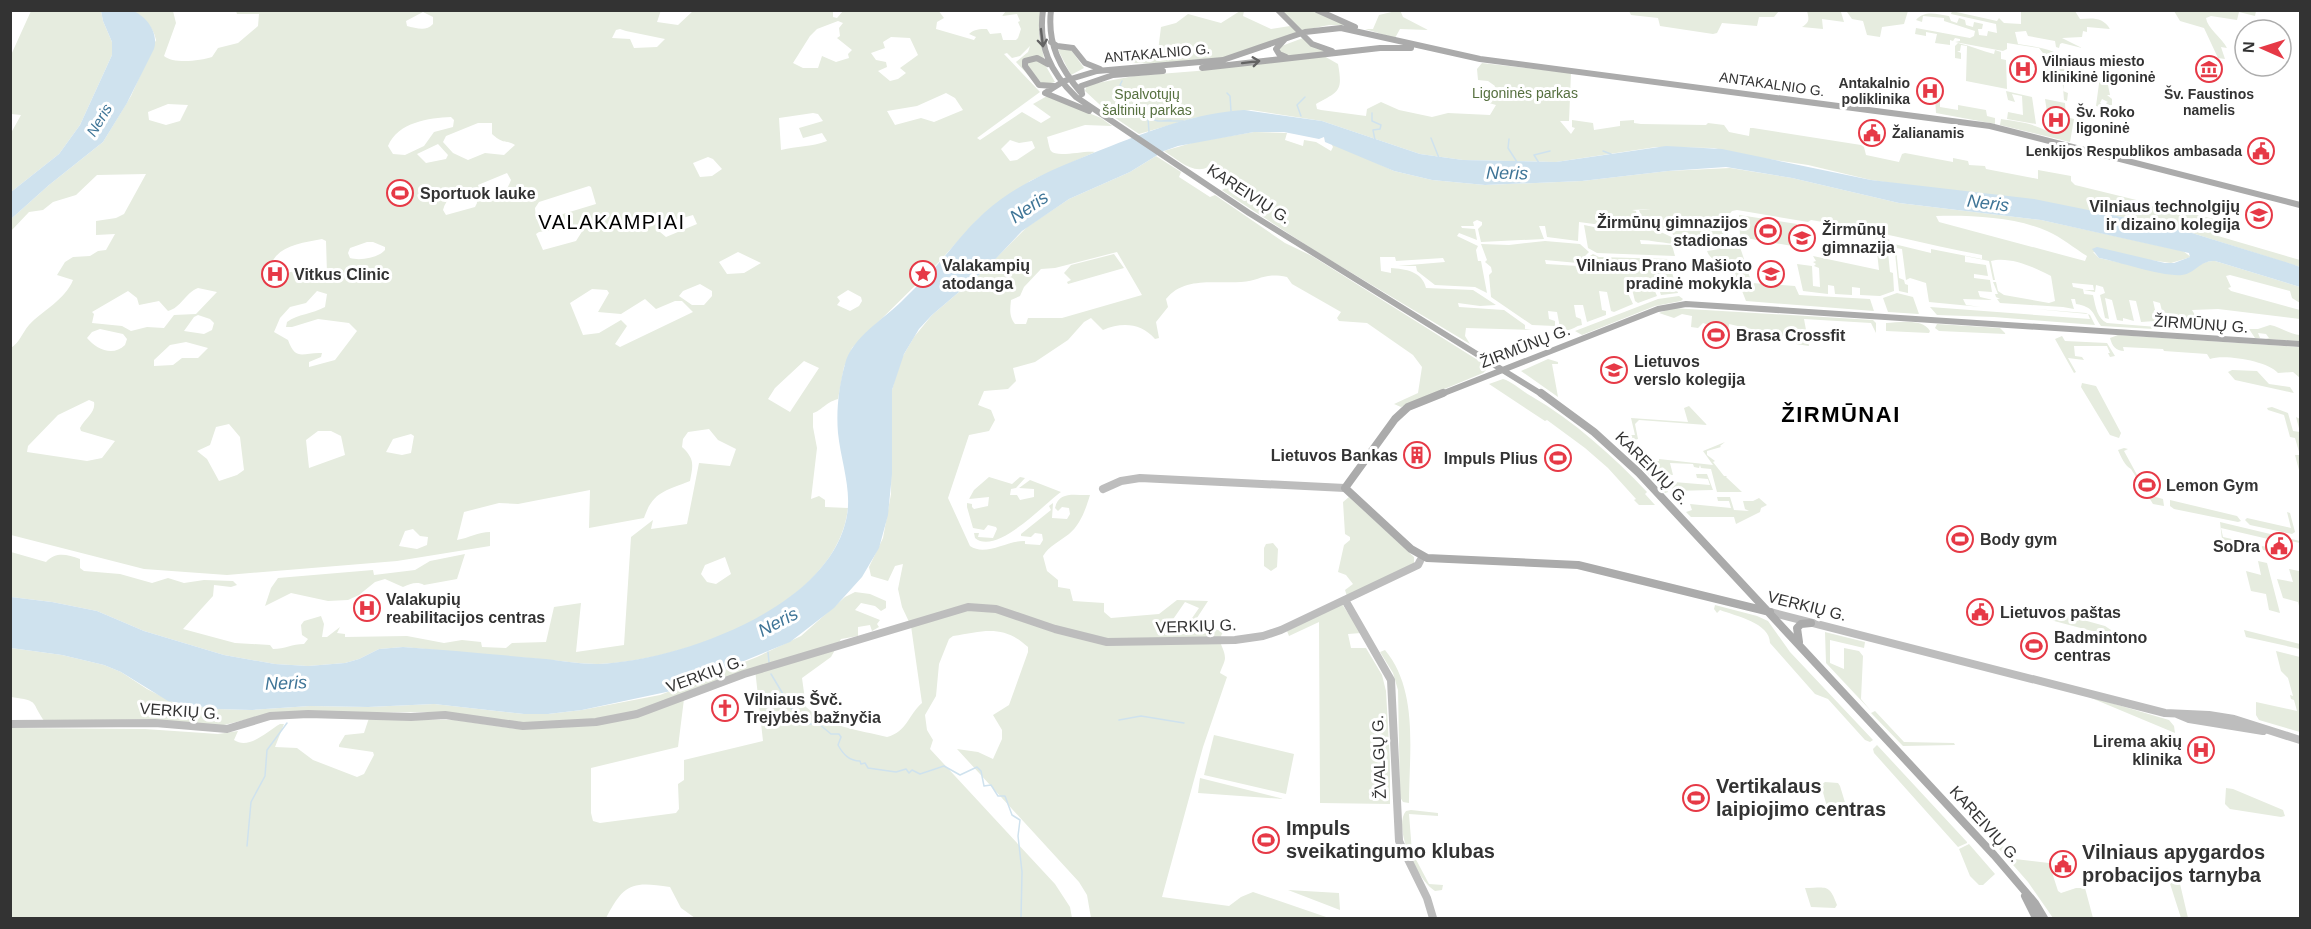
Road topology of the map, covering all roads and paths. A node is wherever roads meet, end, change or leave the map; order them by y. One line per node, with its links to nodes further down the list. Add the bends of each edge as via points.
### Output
1 (1043, 10): 16 (main road, one-way to 16, via 1041,40)
2 (1051, 10): 8 (main road)
3 (1278, 10): 11 (main road, via 1306,39 1324,49)
4 (1317, 10): 5 (main road)
5 (1367, 33): 6 (main road, ANTAKALNIO G., via 1326,28); 7 (main road, ANTAKALNIO G.)
6 (1286, 38): 14 (main road, via 1277,51); 17 (main road, ANTAKALNIO G., via 1223,60)
7 (1386, 38): 10 (main road, via 1391,44); 12 (main road, ANTAKALNIO G.)
8 (1051, 42): 9 (main road); 13 (main road)
9 (1062, 46): 13 (main road); 15 (main road, via 1076,50)
10 (1380, 48): 11 (main road, ANTAKALNIO G.); 12 (main road, ANTAKALNIO G.)
11 (1348, 52): 14 (main road, ANTAKALNIO G.)
12 (1448, 53): 24 (main road, ANTAKALNIO G., via 1990,126)
13 (1055, 57): 22 (main road)
14 (1293, 57): 18 (main road, ANTAKALNIO G., one-way to 14)
15 (1085, 63): 19 (main road); 20 (main road, via 1085,70)
16 (1049, 65): 21 (main road, via 1036,58 1025,63 1039,85); 23 (main road, via 1070,92)
17 (1154, 66): 18 (main road); 19 (main road, ANTAKALNIO G.)
18 (1208, 67): 22 (main road, ANTAKALNIO G., via 1106,76 1083,84)
19 (1102, 70): 20 (main road, ANTAKALNIO G.)
20 (1077, 76): 21 (main road, ANTAKALNIO G.)
21 (1055, 86): 23 (main road, ANTAKALNIO G., via 1045,93)
22 (1082, 94): 23 (main road)
23 (1108, 118): 26 (main road, KAREIVIŲ G., via 1222,195)
24 (2301, 205)
25 (2301, 344): 26 (main road, ŽIRMŪNŲ G., via 1678,304)
26 (1501, 369): 27 (main road, ŽIRMŪNŲ G., via 1403,411); 30 (main road, KAREIVIŲ G., via 1577,419 1615,451)
27 (1345, 488): 28 (main road, via 1140,478); 29 (main road)
28 (1103, 489)
29 (1422, 559): 31 (main road, VERKIŲ G., via 1410,569); 32 (main road, VERKIŲ G., via 1578,564)
30 (1750, 591): 32 (main road, via 1752,602); 33 (main road, KAREIVIŲ G.)
31 (1345, 600): 36 (main road, VERKIŲ G., via 1263,636 1205,642 1107,642 996,609 968,607 744,674 638,714 575,725 523,726 445,715 308,714 270,716 227,729 155,723); 39 (main road, ŽVALGŲ G., via 1391,681 1399,841 1430,903)
32 (1744, 605): 33 (main road, VERKIŲ G.)
33 (1770, 612): 34 (main road, VERKIŲ G.); 35 (main road, KAREIVIŲ G.)
34 (1811, 622): 35 (main road, via 1797,628); 37 (main road, VERKIŲ G., via 2189,719 2271,731)
35 (1801, 646): 38 (main road, KAREIVIŲ G.)
36 (10, 724)
37 (2301, 740)
38 (2022, 889): 40 (main road, KAREIVIŲ G.); 41 (main road, KAREIVIŲ G.)
39 (1433, 918)
40 (2036, 918)
41 (2044, 918)

